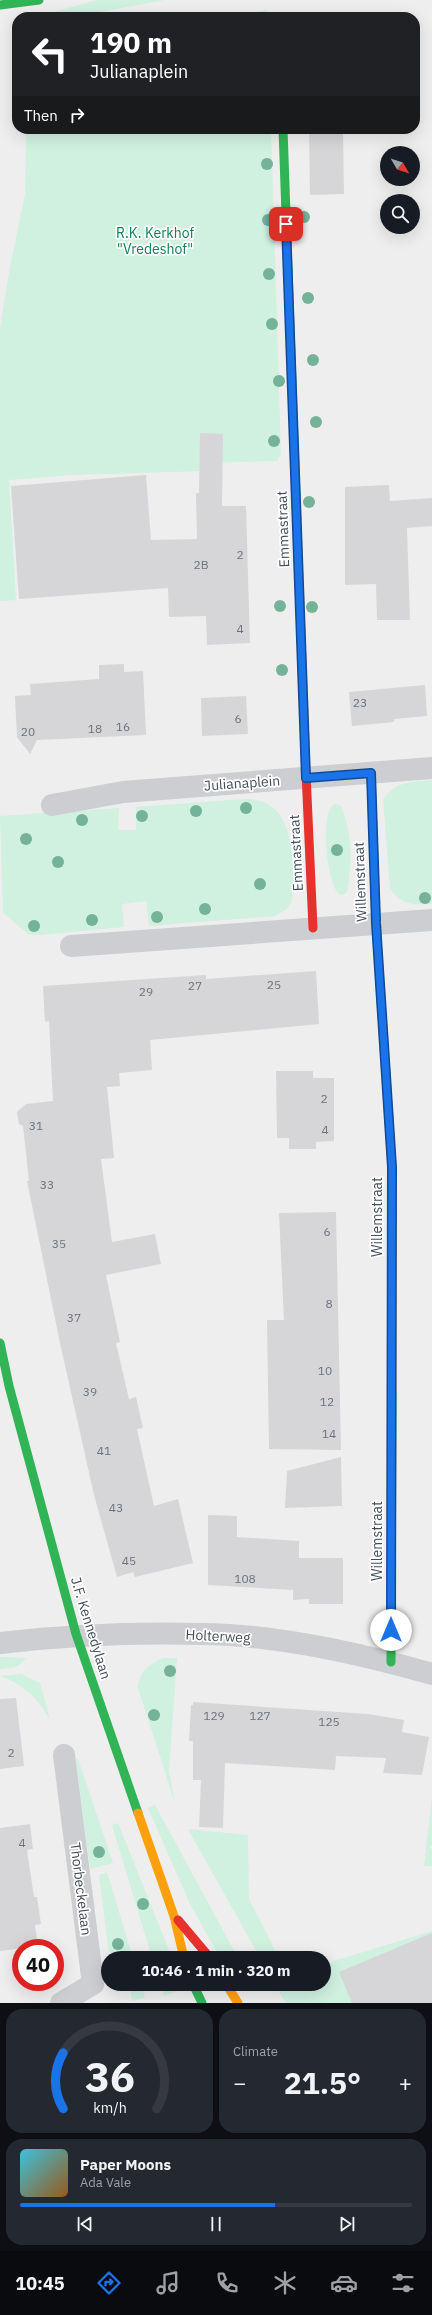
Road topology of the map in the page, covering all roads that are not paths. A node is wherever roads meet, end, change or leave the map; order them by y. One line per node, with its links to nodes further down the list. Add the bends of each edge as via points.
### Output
1 (39, 0): 2 (street)
2 (0, 6)
3 (283, 134): 6 (street, Emmastraat)
4 (432, 768): 5 (street, Julianaplein)
5 (371, 773): 6 (street, Julianaplein); 9 (street, Willemstraat)
6 (306, 778): 7 (street, Julianaplein, via 124,792); 10 (street, Emmastraat)
7 (52, 805)
8 (432, 920): 9 (street)
9 (376, 923): 10 (street); 15 (street, Willemstraat, via 392,1167)
10 (313, 928): 11 (street)
11 (71, 946)
12 (0, 1344): 13 (street, J.F. Kennedylaan)
13 (76, 1634): 14 (street, Holterweg); 15 (street, Holterweg, via 203,1634 290,1642); 18 (street, J.F. Kennedylaan)
14 (0, 1643)
15 (391, 1662): 16 (street, Holterweg)
16 (432, 1674)
17 (64, 1756): 23 (street, Thorbeckelaan, via 94,1984)
18 (174, 1916): 19 (street, J.F. Kennedylaan); 20 (street, J.F. Kennedylaan)
19 (182, 1951)
20 (204, 1951)
21 (196, 1991): 24 (street)
22 (230, 1991): 25 (street)
23 (61, 2003)
24 (202, 2003)
25 (238, 2003)

